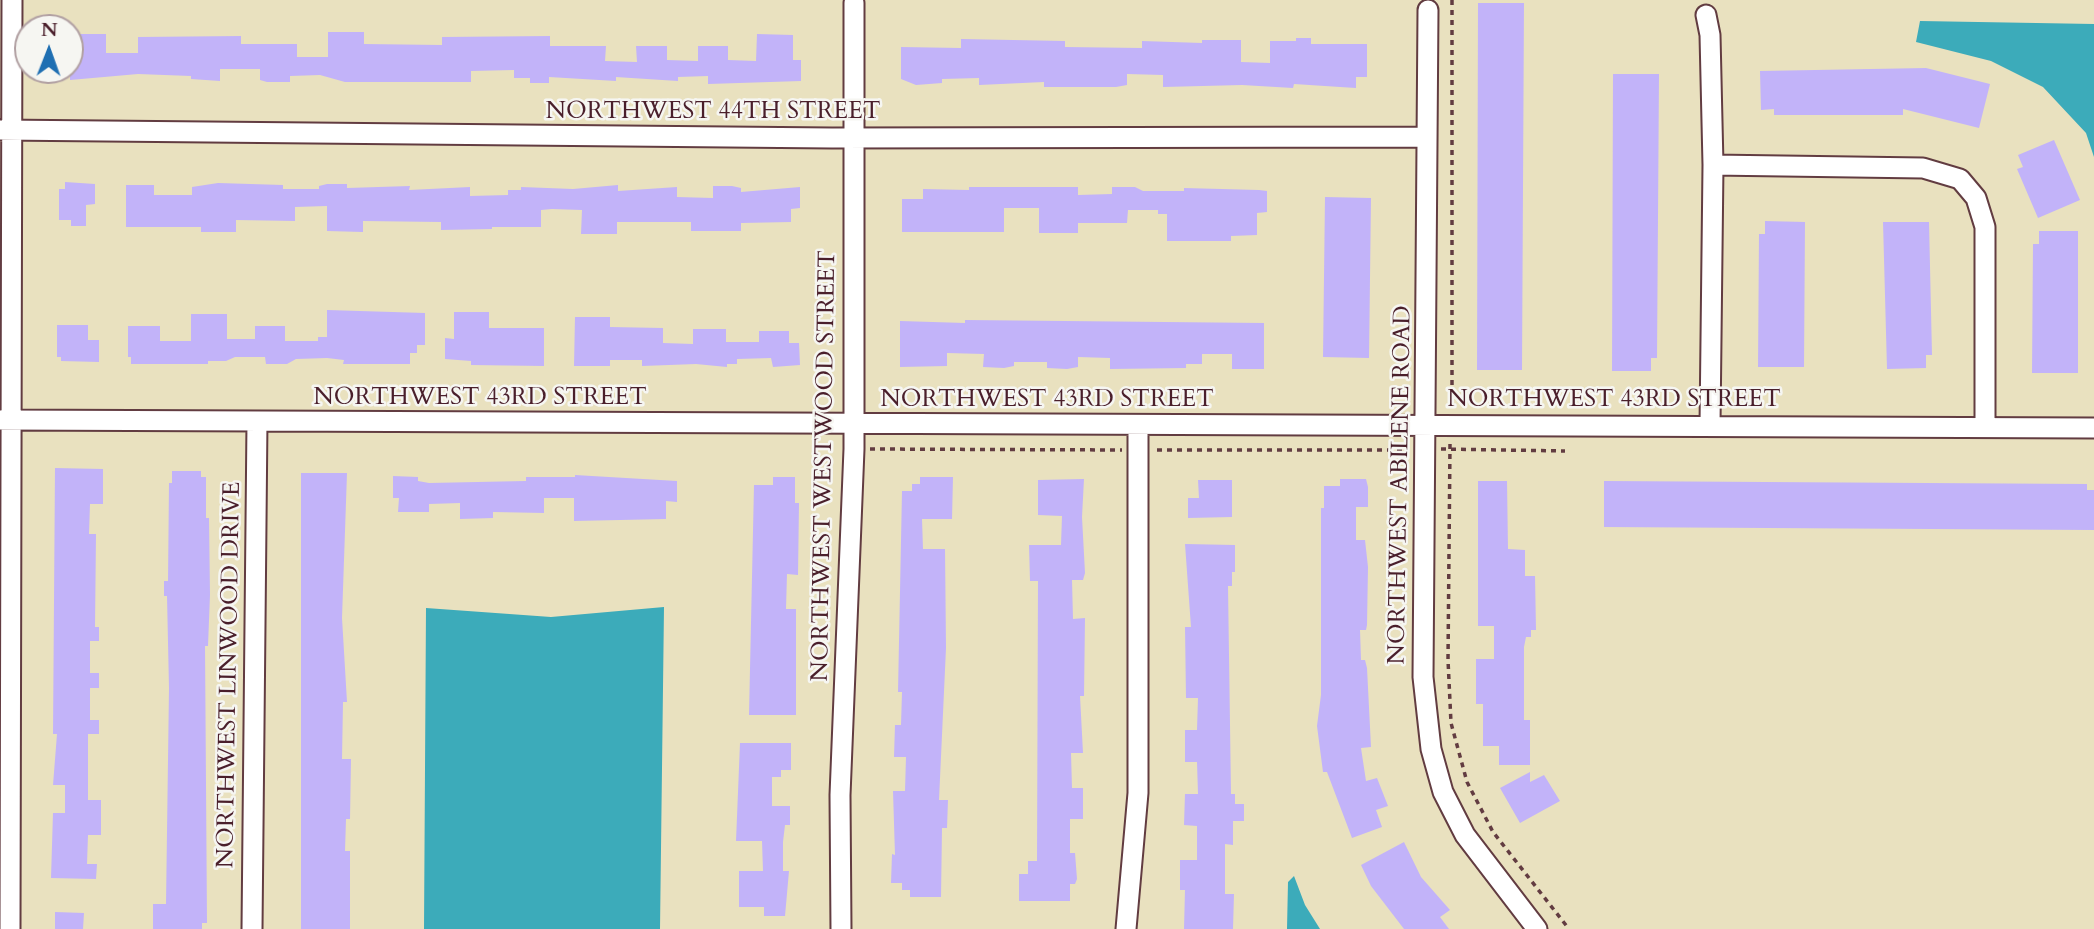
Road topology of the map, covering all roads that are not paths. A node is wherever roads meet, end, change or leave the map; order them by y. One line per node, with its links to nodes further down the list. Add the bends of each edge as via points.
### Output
1 (12, 0): 5 (street)
2 (854, 3): 7 (street, NORTHWEST WESTWOOD STREET)
3 (1429, 10): 6 (street, NORTHWEST ABILENE ROAD)
4 (1706, 15): 8 (street)
5 (7, 130): 7 (street, NORTHWEST 44TH STREET); 9 (street)
6 (1426, 137): 7 (street, NORTHWEST 44TH STREET); 11 (street, NORTHWEST ABILENE ROAD)
7 (855, 138): 12 (street, NORTHWEST WESTWOOD STREET)
8 (1713, 165): 14 (street); 15 (street, via 1923,168 1960,179 1976,198 1985,227)
9 (6, 420): 10 (street, NORTHWEST 43RD STREET); 17 (street)
10 (257, 421): 12 (street, NORTHWEST 43RD STREET); 18 (street, NORTHWEST LINWOOD DRIVE)
11 (1426, 423): 13 (street, NORTHWEST 43RD STREET); 14 (street, NORTHWEST 43RD STREET); 21 (street, NORTHWEST ABILENE ROAD, via 1423,677 1432,749 1443,792 1465,835)
12 (854, 424): 13 (street, NORTHWEST 43RD STREET); 19 (street, NORTHWEST WESTWOOD STREET, via 840,795)
13 (1138, 425): 20 (street, via 1138,793)
14 (1710, 425): 15 (street, NORTHWEST 43RD STREET)
15 (1985, 427): 16 (street, NORTHWEST 43RD STREET)
16 (2094, 428)
17 (10, 929)
18 (253, 929)
19 (841, 929)
20 (1126, 929)
21 (1536, 929)

